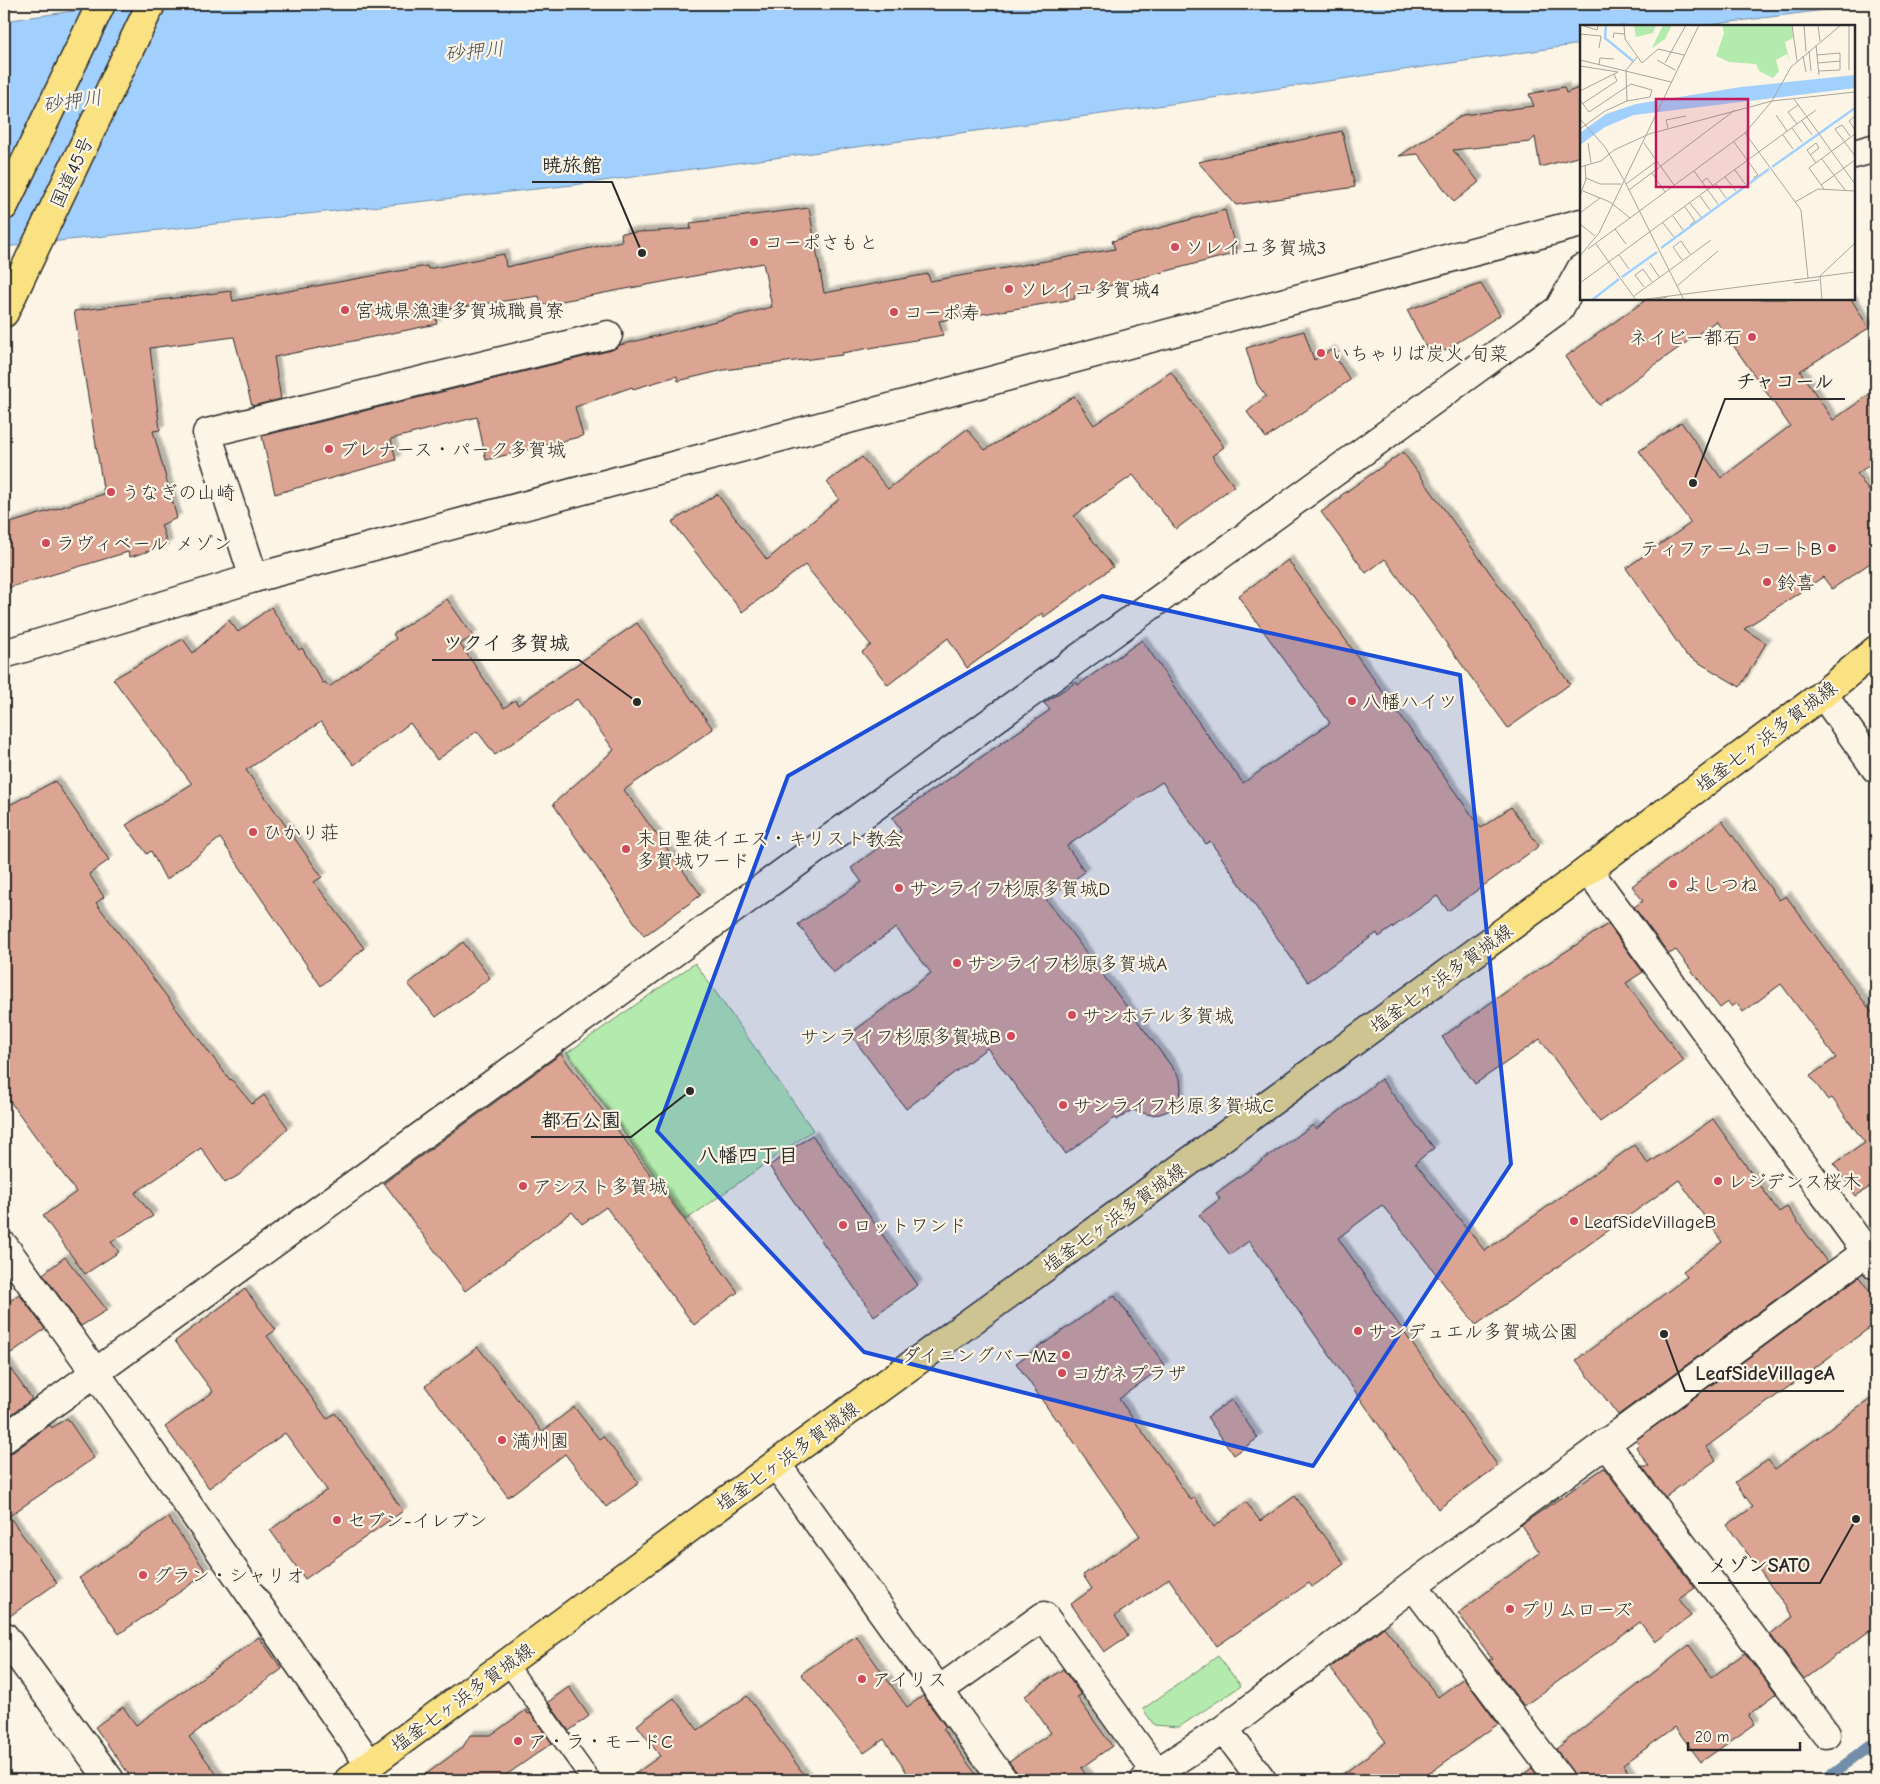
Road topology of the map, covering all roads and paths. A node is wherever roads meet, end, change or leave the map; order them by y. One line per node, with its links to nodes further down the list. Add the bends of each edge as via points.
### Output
1 (101, 4): 5 (main road)
2 (151, 4): 8 (main road, 国道45号)
3 (1876, 148): 4 (street)
4 (1855, 154)
5 (4, 206)
6 (1580, 223): 10 (street)
7 (1580, 271): 18 (street, via 1559,309)
8 (4, 313)
9 (608, 335): 10 (street, via 208,433)
10 (254, 578): 12 (street)
11 (1876, 650): 13 (main road, 塩釜七ヶ浜多賀城線)
12 (4, 654)
13 (1823, 694): 14 (street); 15 (main road, 塩釜七ヶ浜多賀城線)
14 (1876, 769)
15 (1588, 870): 16 (street); 21 (main road, 塩釜七ヶ浜多賀城線)
16 (1873, 1254): 20 (street)
17 (7, 1258): 18 (street)
18 (95, 1372): 19 (street); 28 (street)
19 (4, 1439)
20 (1605, 1443): 22 (street); 27 (street)
21 (776, 1464): 24 (main road, 塩釜七ヶ浜多賀城線); 25 (street)
22 (1414, 1585): 26 (street); 34 (street)
23 (4, 1636): 30 (street)
24 (507, 1663): 28 (main road, 塩釜七ヶ浜多賀城線); 31 (lane)
25 (938, 1691): 29 (street, via 1044,1616); 32 (street)
26 (1224, 1728): 29 (street); 33 (street)
27 (1826, 1734)
28 (360, 1772)
29 (1151, 1776)
30 (110, 1780)
31 (591, 1780)
32 (1003, 1780)
33 (1262, 1780)
34 (1560, 1780)

